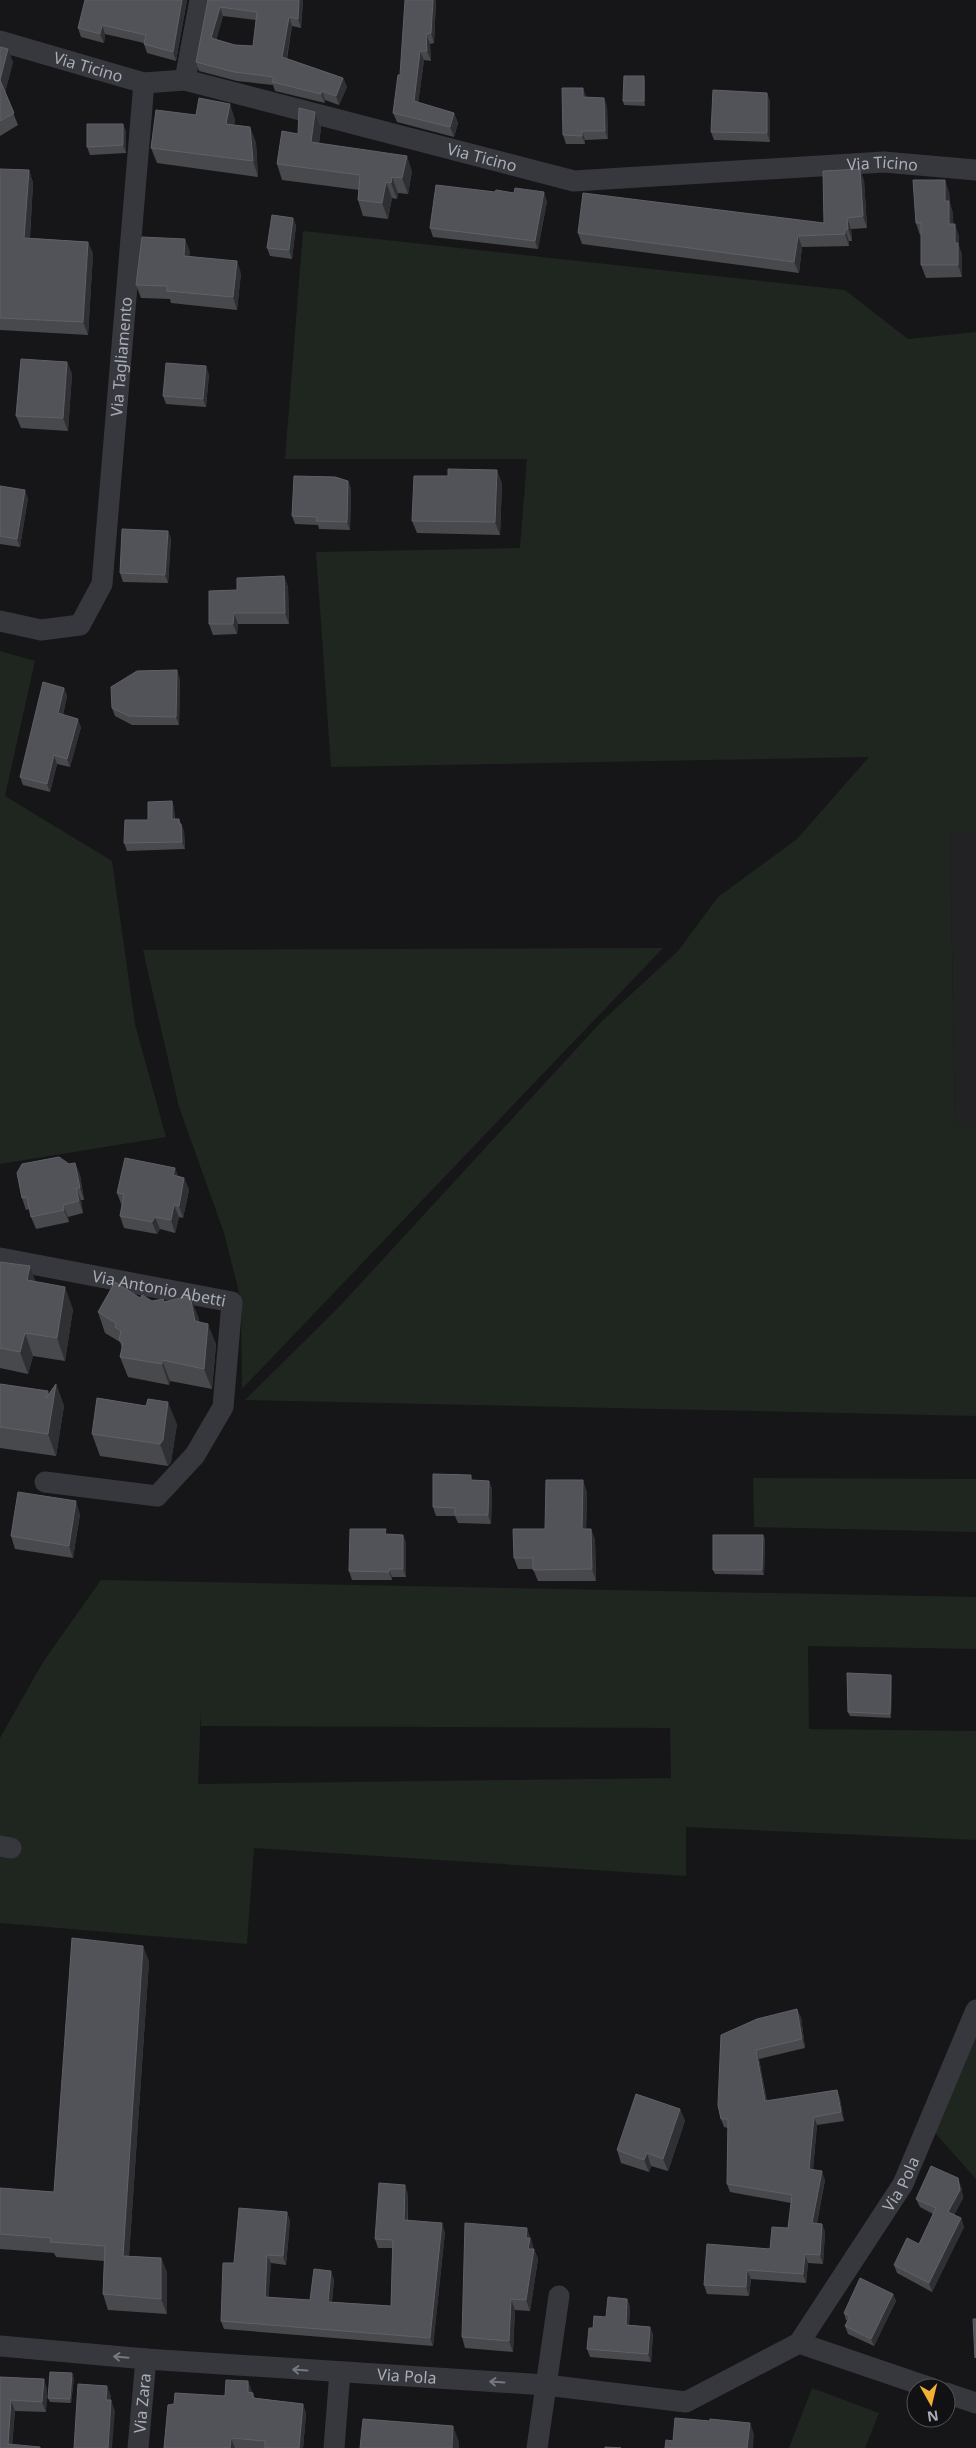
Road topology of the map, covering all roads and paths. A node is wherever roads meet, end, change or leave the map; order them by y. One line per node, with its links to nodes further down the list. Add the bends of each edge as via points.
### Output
1 (200, 0): 3 (street)
2 (0, 41): 4 (street, Via Ticino)
3 (184, 80): 4 (street, Via Ticino); 5 (street, Via Ticino, via 574,182 884,162)
4 (144, 83): 6 (street, Via Tagliamento, via 102,584 80,624 41,630)
5 (976, 170)
6 (0, 621)
7 (0, 1258): 8 (street, Via Antonio Abetti, via 232,1302 223,1407 195,1455 157,1496)
8 (45, 1482)
9 (976, 2010): 11 (street, Via Pola, via 903,2184)
10 (559, 2296): 16 (street)
11 (799, 2343): 15 (street); 16 (street, Via Pola, via 686,2402)
12 (0, 2346): 13 (street, Via Pola, one-way to 12)
13 (146, 2359): 14 (street, Via Pola, one-way to 13); 19 (street, Via Zara)
14 (340, 2372): 16 (street, Via Pola, one-way to 14); 20 (street)
15 (906, 2379)
16 (546, 2385): 21 (street)
17 (956, 2396): 18 (street)
18 (976, 2403)
19 (138, 2448)
20 (334, 2448)
21 (537, 2448)

